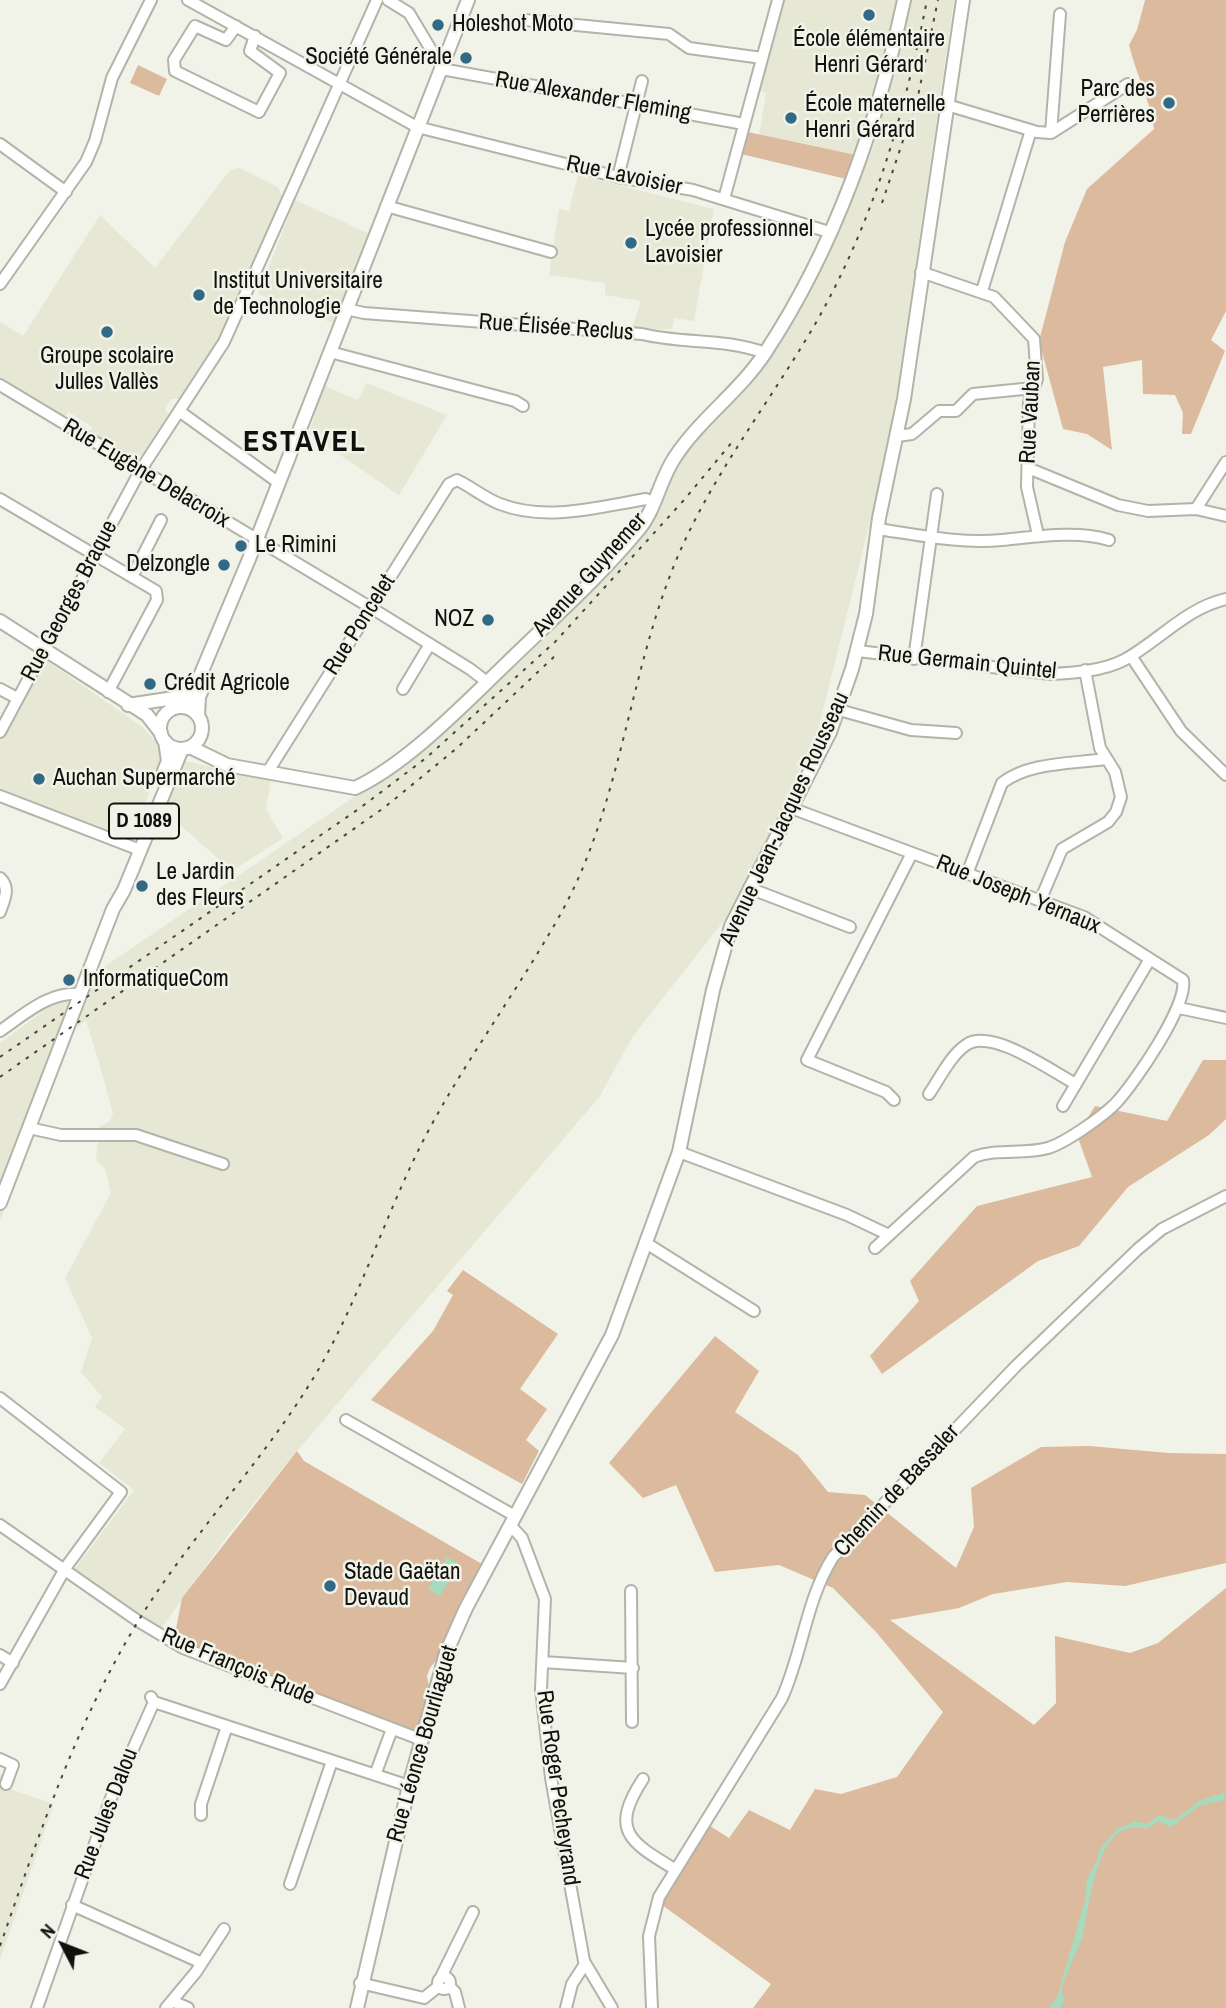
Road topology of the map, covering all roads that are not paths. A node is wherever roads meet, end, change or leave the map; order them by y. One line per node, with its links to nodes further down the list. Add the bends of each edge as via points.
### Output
1 (151, 0): 26 (street, via 112,78 91,152)
2 (188, 0): 11 (street, Rue Lavoisier)
3 (377, 0): 17 (street, Rue Georges Braque)
4 (388, 0): 14 (street, via 409,13)
5 (468, 0): 14 (main road)
6 (778, 0): 13 (street)
7 (904, 0): 29 (main road, Avenue Guynemer, via 877,115 850,192)
8 (963, 0): 18 (main road, Avenue Jean-Jacques Rousseau)
9 (1060, 14): 23 (street)
10 (525, 20): 13 (street, via 669,34 689,48)
11 (236, 26): 12 (street, Rue Lavoisier); 12 (street, via 226,40 200,26 191,29 174,60 175,71 259,112 280,73 250,51)
12 (254, 36): 17 (street, Rue Lavoisier)
13 (762, 58): 20 (street)
14 (442, 68): 19 (street, Rue Alexander Fleming); 21 (main road)
15 (642, 81): 19 (street)
16 (1128, 84): 23 (street)
17 (339, 85): 21 (street, Rue Lavoisier); 40 (street, Rue Georges Braque, via 224,342)
18 (947, 105): 22 (street); 31 (main road, Avenue Jean-Jacques Rousseau)
19 (638, 106): 20 (street, Rue Alexander Fleming); 25 (street)
20 (744, 124): 27 (street)
21 (417, 127): 25 (street, Rue Lavoisier); 28 (main road)
22 (1031, 130): 23 (street); 33 (street)
23 (1051, 132)
24 (0, 144): 26 (street)
25 (618, 177): 27 (street, Rue Lavoisier)
26 (65, 192): 32 (street)
27 (724, 199): 29 (street, Rue Lavoisier)
28 (386, 206): 30 (street); 34 (main road)
29 (829, 232): 36 (main road, Avenue Guynemer)
30 (551, 252)
31 (921, 272): 33 (street, Rue Vauban); 41 (main road, Avenue Jean-Jacques Rousseau)
32 (0, 284)
33 (982, 291): 38 (street, Rue Vauban, via 994,297 1034,339 1037,379)
34 (346, 309): 35 (main road); 36 (street, Rue Élisée Reclus, via 642,334)
35 (330, 352): 39 (street); 45 (main road)
36 (765, 353): 48 (main road, Avenue Guynemer, via 674,458)
37 (0, 385): 44 (street, Rue Eugène Delacroix)
38 (1033, 388): 41 (street, via 973,394 956,411 939,411 912,434); 43 (street, Rue Vauban)
39 (523, 406)
40 (179, 411): 44 (street, Rue Georges Braque); 45 (street)
41 (897, 436): 52 (main road, Avenue Jean-Jacques Rousseau)
42 (1226, 462): 49 (street)
43 (1028, 468): 49 (street, via 1118,505 1148,511); 53 (street, Rue Vauban, via 1028,494)
44 (140, 471): 55 (street, Rue Eugène Delacroix); 57 (street, Rue Georges Braque)
45 (279, 483): 55 (main road)
46 (937, 494): 54 (street)
47 (1, 501): 57 (street)
48 (653, 502): 61 (street, Rue Poncelet, via 646,499 532,513 498,504 457,480 449,484); 70 (main road, Avenue Guynemer, via 639,528)
49 (1196, 509): 50 (street)
50 (1226, 516)
51 (161, 520): 59 (street)
52 (878, 529): 54 (street); 65 (main road, Avenue Jean-Jacques Rousseau)
53 (1038, 535): 54 (street, via 1001,540); 56 (street)
54 (930, 537): 67 (street)
55 (257, 540): 58 (main road); 61 (street, Rue Eugène Delacroix)
56 (1109, 540)
57 (94, 556): 59 (street); 64 (street, Rue Georges Braque)
58 (249, 559): 69 (main road); 79 (main road, via 248,573 199,697)
59 (132, 577): 73 (street, via 153,588 157,600)
60 (1226, 600): 66 (street, Rue Germain Quintel, via 1198,609)
61 (371, 608): 63 (street, Rue Eugène Delacroix); 87 (street, Rue Poncelet)
62 (0, 621): 64 (main road)
63 (430, 644): 70 (street, Rue Eugène Delacroix); 72 (street)
64 (44, 649): 73 (main road); 74 (street, Rue Georges Braque)
65 (858, 651): 67 (street, Rue Germain Quintel); 77 (main road, Avenue Jean-Jacques Rousseau)
66 (1131, 656): 68 (street, Rue Germain Quintel); 88 (street, via 1181,731)
67 (914, 659): 68 (street, Rue Germain Quintel, via 1050,674)
68 (1085, 670): 85 (street)
69 (200, 677): 75 (main road, via 174,698); 76 (main road, via 189,699)
70 (486, 682): 87 (main road, Avenue Guynemer, via 445,722 355,788)
71 (0, 689): 74 (street)
72 (402, 689)
73 (108, 692): 75 (main road)
74 (17, 698): 81 (street, Rue Georges Braque)
75 (128, 705): 78 (main road)
76 (175, 709): 78 (main road); 79 (main road); 83 (main road, via 162,721)
77 (839, 710): 82 (street, via 911,730); 90 (main road, Avenue Jean-Jacques Rousseau)
78 (146, 715): 83 (main road)
79 (198, 716): 80 (main road)
80 (202, 730): 84 (main road, via 198,740); 86 (main road)
81 (0, 732)
82 (956, 733)
83 (163, 737): 84 (main road); 91 (main road, D 1089, via 168,761)
84 (186, 748): 86 (main road, Avenue Guynemer); 91 (main road, D 1089)
85 (1105, 759): 93 (street, via 1028,770 1002,783); 96 (street, via 1120,786 1116,812 1095,832 1062,849)
86 (220, 763): 87 (main road, Avenue Guynemer)
87 (267, 773)
88 (1226, 775)
89 (0, 796): 91 (street)
90 (791, 808): 92 (street, Rue Joseph Yernaux); 95 (main road, Avenue Jean-Jacques Rousseau)
91 (137, 849): 100 (main road, D 1089)
92 (912, 853): 93 (street, Rue Joseph Yernaux); 106 (street, via 807,1060 886,1092)
93 (967, 874): 96 (street, Rue Joseph Yernaux)
94 (0, 878): 97 (street, via 6,884)
95 (749, 888): 98 (street); 109 (main road, Avenue Jean-Jacques Rousseau, via 721,960)
96 (1040, 901): 99 (street, Rue Joseph Yernaux, via 1084,917)
97 (0, 912)
98 (850, 927)
99 (1150, 959): 101 (street, Rue Joseph Yernaux, via 1183,980); 104 (street)
100 (81, 994): 103 (street, via 50,997); 108 (main road, D 1089)
101 (1180, 1008): 102 (street); 113 (street, via 1107,1112 1047,1148 974,1157)
102 (1226, 1018)
103 (0, 1031)
104 (1076, 1084): 105 (street, via 996,1041 980,1039 956,1055); 107 (street)
105 (929, 1094)
106 (894, 1100)
107 (1063, 1106)
108 (29, 1128): 110 (street, via 61,1135 136,1135); 112 (main road, D 1089)
109 (679, 1152): 113 (street); 114 (main road, Avenue Jean-Jacques Rousseau)
110 (223, 1164)
111 (1226, 1196): 139 (street, Chemin de Bassaler, via 1138,1249 1060,1322 842,1545 816,1588 797,1665 782,1698)
112 (0, 1203)
113 (889, 1235): 115 (street)
114 (646, 1243): 116 (street); 119 (main road, Avenue Jean-Jacques Rousseau, via 612,1335)
115 (876, 1248)
116 (754, 1311)
117 (0, 1398): 121 (street, via 121,1492)
118 (346, 1420): 119 (street)
119 (512, 1521): 125 (street, Rue Roger Pecheyrand, via 545,1600); 131 (main road, Rue Léonce Bourliaguet, via 446,1653)
120 (0, 1525): 121 (street, Rue François Rude)
121 (65, 1571): 124 (street); 130 (street, Rue François Rude, via 183,1648)
122 (631, 1591): 126 (street)
123 (0, 1655): 124 (street)
124 (13, 1662): 127 (street)
125 (543, 1662): 126 (street); 145 (street, Rue Roger Pecheyrand, via 548,1754)
126 (633, 1668): 128 (street)
127 (0, 1684)
128 (632, 1723)
129 (227, 1726): 133 (street); 138 (street); 141 (street, Rue Jules Dalou, via 153,1699)
130 (392, 1729): 131 (street, Rue François Rude); 134 (street)
131 (422, 1741): 137 (main road, Rue Léonce Bourliaguet)
132 (0, 1759): 136 (street, via 13,1765)
133 (332, 1761): 134 (street); 140 (street)
134 (375, 1775): 137 (street)
135 (643, 1779): 139 (street, via 628,1802 628,1831 643,1849)
136 (6, 1784)
137 (409, 1786): 148 (main road, Rue Léonce Bourliaguet, via 375,1909)
138 (201, 1815)
139 (676, 1870): 159 (street, via 659,1897 649,1936)
140 (290, 1884)
141 (72, 1905): 144 (street); 152 (street, Rue Jules Dalou)
142 (473, 1912): 147 (street, via 448,1961)
143 (224, 1929): 144 (street)
144 (202, 1963): 151 (street)
145 (585, 1964): 146 (street, Rue Roger Pecheyrand); 149 (street)
146 (591, 1977): 149 (street); 158 (street, Rue Roger Pecheyrand)
147 (445, 1983): 150 (street); 156 (street)
148 (362, 1984): 150 (street); 154 (main road, Rue Léonce Bourliaguet); 155 (main road, Rue Léonce Bourliaguet)
149 (571, 1987): 157 (street)
150 (425, 2003)
151 (169, 2004): 153 (street)
152 (37, 2008)
153 (188, 2008)
154 (350, 2008)
155 (357, 2008)
156 (459, 2008)
157 (566, 2008)
158 (612, 2008)
159 (652, 2008)

